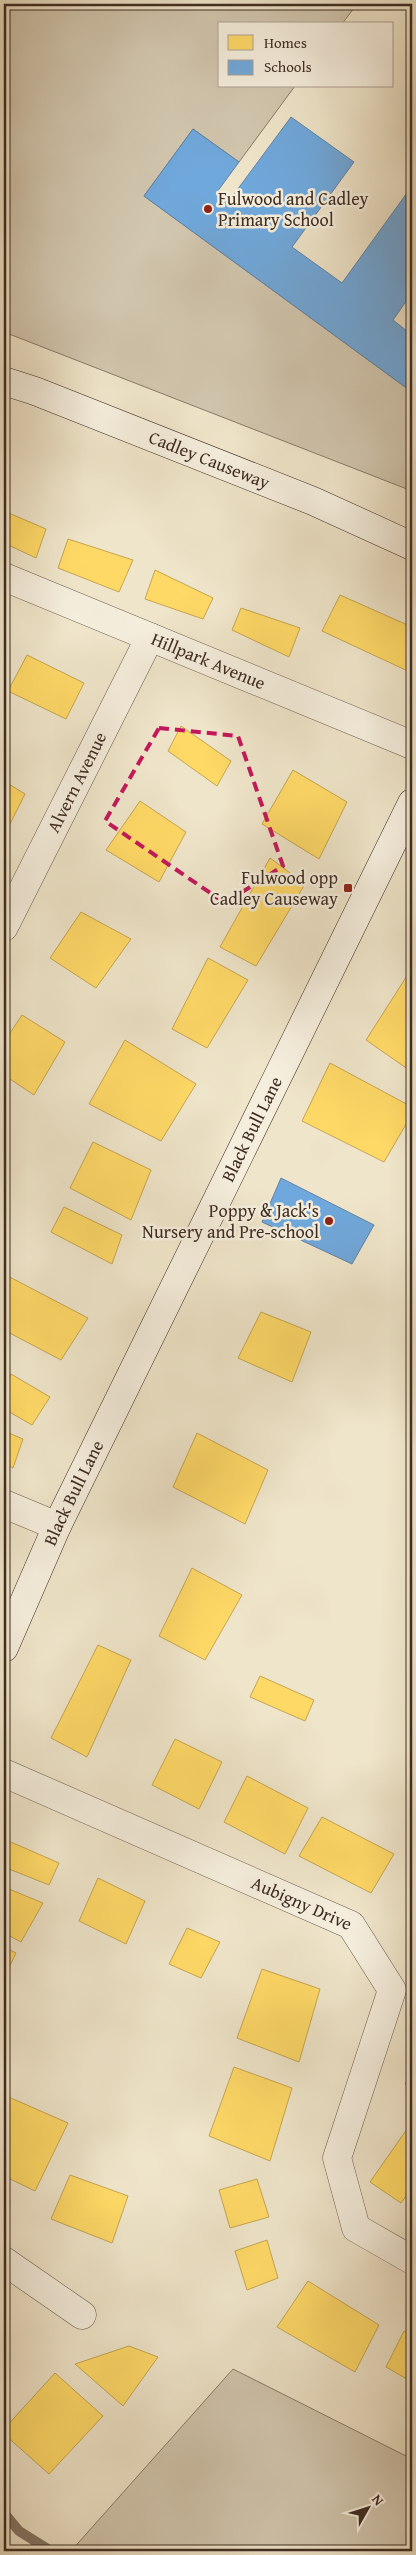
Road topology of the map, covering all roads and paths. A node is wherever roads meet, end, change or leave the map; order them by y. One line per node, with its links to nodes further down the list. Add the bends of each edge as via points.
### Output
1 (4, 380): 2 (street, Cadley Causeway, via 303,497)
2 (412, 546)
3 (4, 578): 4 (street, Hillpark Avenue)
4 (150, 637): 5 (street, Hillpark Avenue); 7 (street, Alvern Avenue)
5 (412, 745)
6 (412, 803): 9 (street, Black Bull Lane)
7 (4, 927)
8 (4, 1504): 9 (street)
9 (57, 1526): 10 (street, Black Bull Lane)
10 (4, 1648)
11 (4, 1773): 12 (street, Aubigny Drive, via 351,1925 392,1990 337,2158 356,2228)
12 (412, 2260)
13 (4, 2261): 14 (street)
14 (82, 2314)

